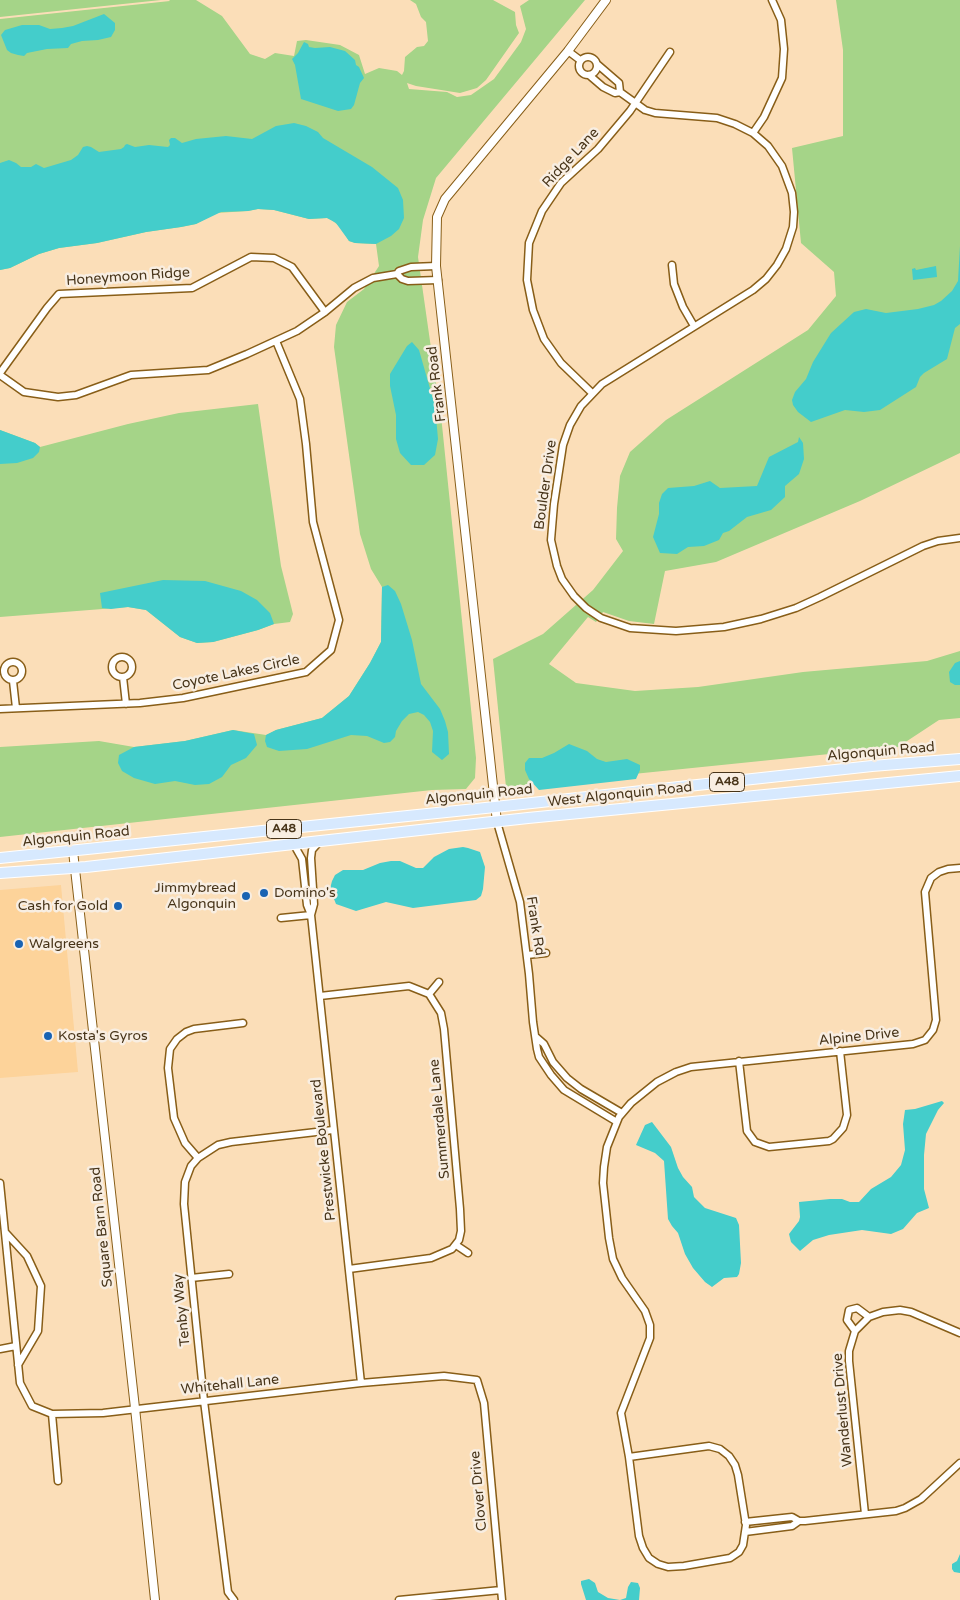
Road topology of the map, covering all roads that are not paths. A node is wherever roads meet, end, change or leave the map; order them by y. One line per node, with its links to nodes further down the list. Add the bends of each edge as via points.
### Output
1 (606, 0): 3 (street, Frank Road)
2 (772, 0): 10 (street, via 783,39 782,78 764,117)
3 (568, 51): 5 (street, Boulder Drive); 12 (street, Frank Road, via 445,199 438,217)
4 (670, 52): 9 (street, Ridge Lane)
5 (580, 60): 6 (street, Boulder Drive, via 590,57); 7 (street, Boulder Drive, via 580,71)
6 (597, 64): 7 (street, via 595,72); 8 (street, Boulder Drive, via 619,83)
7 (589, 75): 8 (street, Boulder Drive, via 603,87 614,93)
8 (620, 92): 9 (street, Boulder Drive)
9 (635, 103): 10 (street, Boulder Drive, via 656,113 723,120); 19 (street, Ridge Lane, via 598,149 561,183 542,211 529,244 527,280 533,310 544,339 561,363)
10 (752, 133): 16 (street, Boulder Drive, via 768,146 778,160 792,193 794,220 789,242 780,261 762,283)
11 (672, 265): 16 (street, via 674,284)
12 (436, 266): 13 (street, via 411,267); 14 (street, Frank Road)
13 (398, 273): 14 (street, via 408,281); 15 (street, via 373,278 354,288)
14 (438, 280): 28 (street, Frank Road)
15 (325, 312): 17 (street); 18 (street, Honeymoon Ridge, via 292,267 274,258 250,257 192,288 59,294)
16 (694, 326): 19 (street, Boulder Drive, via 616,374)
17 (276, 341): 18 (street, via 208,370 131,375 76,395 58,397 24,392); 23 (street, Coyote Lakes Circle, via 300,399 313,522 339,620 331,650 306,672 183,698)
18 (0, 374)
19 (592, 393): 20 (street, Boulder Drive, via 570,425 563,445 551,540 562,579 574,596 592,612 614,624 637,630 676,631 748,623 806,604 923,546)
20 (960, 538)
21 (123, 677): 23 (street)
22 (14, 681): 24 (street)
23 (126, 704): 24 (street, Coyote Lakes Circle)
24 (16, 708): 25 (street, Coyote Lakes Circle)
25 (0, 709)
26 (960, 759): 28 (main road, Algonquin Road / A48)
27 (960, 776): 29 (main road, West Algonquin Road / A48)
28 (495, 807): 29 (street, Frank Road); 32 (main road, Algonquin Road / A48)
29 (497, 822): 30 (main road, West Algonquin Road / A48); 40 (street, Frank Rd, via 520,902)
30 (323, 840): 31 (main road, West Algonquin Road / A48); 37 (street, Prestwicke Boulevard, via 312,850 314,904)
31 (293, 843): 34 (main road, West Algonquin Road / A48); 37 (street, Prestwicke Boulevard, via 302,859)
32 (73, 851): 33 (main road, Algonquin Road / A48); 34 (street, Square Barn Road)
33 (0, 858)
34 (75, 867): 36 (main road, Algonquin Road / A48); 68 (street, Square Barn Road)
35 (960, 868): 46 (street, Alpine Drive, via 939,872 931,878 925,892 936,1015 931,1034 917,1043)
36 (0, 873)
37 (311, 915): 38 (street); 43 (street, Prestwicke Boulevard)
38 (282, 918)
39 (546, 953): 40 (street)
40 (527, 955): 45 (street, Frank Rd)
41 (439, 982): 42 (street)
42 (429, 994): 43 (street, via 409,986); 54 (street, Summerdale Lane, via 441,1013 444,1029 460,1209 461,1231)
43 (320, 996): 50 (street, Prestwicke Boulevard)
44 (243, 1023): 51 (street, via 186,1032 170,1049 168,1068 174,1118 185,1143)
45 (536, 1037): 48 (street, Frank Rd, via 567,1078); 49 (street, Frank Rd, via 539,1058 564,1090)
46 (840, 1051): 47 (street, Alpine Drive); 47 (street, via 847,1115 843,1128 829,1141 769,1147 755,1142 747,1131)
47 (739, 1061): 48 (street, Alpine Drive, via 676,1072 651,1086)
48 (622, 1113): 49 (street, Alpine Drive)
49 (617, 1122): 70 (street, Alpine Drive, via 607,1147 603,1175 609,1238 613,1259 650,1325 650,1338 621,1412)
50 (333, 1130): 51 (street, Tenby Way, via 231,1142 218,1145); 56 (street, Prestwicke Boulevard)
51 (198, 1158): 58 (street, Tenby Way, via 188,1173 183,1191)
52 (0, 1183): 53 (street, Whitehall Lane)
53 (5, 1232): 62 (street, Whitehall Lane); 64 (street, via 27,1256 41,1286 38,1331)
54 (456, 1245): 55 (street); 56 (street, via 432,1258)
55 (468, 1253)
56 (349, 1269): 66 (street, Prestwicke Boulevard)
57 (229, 1274): 58 (street)
58 (191, 1278): 67 (street, Tenby Way)
59 (869, 1317): 60 (street); 60 (street, via 857,1308 849,1310 847,1320); 61 (street, via 900,1310)
60 (855, 1331): 73 (street, Wanderlust Drive, via 849,1361)
61 (960, 1333)
62 (16, 1346): 63 (street); 64 (street, Whitehall Lane)
63 (0, 1349)
64 (18, 1365): 69 (street, Whitehall Lane, via 20,1382 32,1406)
65 (476, 1380): 66 (street, Whitehall Lane, via 444,1376); 77 (street, Clover Drive, via 484,1403)
66 (361, 1383): 67 (street, Whitehall Lane)
67 (204, 1401): 68 (street, Whitehall Lane); 79 (street, Tenby Way, via 228,1592)
68 (135, 1408): 69 (street, Whitehall Lane, via 103,1413); 78 (street, Square Barn Road)
69 (52, 1414): 72 (street)
70 (629, 1457): 75 (street, via 709,1446 720,1449 735,1465); 76 (street, via 639,1536 649,1558 658,1564 684,1566 730,1558 739,1552)
71 (960, 1464): 73 (street, via 921,1499 905,1508)
72 (58, 1481)
73 (865, 1514): 74 (street)
74 (799, 1521): 75 (street, via 792,1517); 76 (street, via 792,1526)
75 (745, 1522): 76 (street)
76 (745, 1532)
77 (501, 1590): 80 (street); 81 (street, Clover Drive)
78 (154, 1600)
79 (234, 1600)
80 (400, 1600)
81 (502, 1600)

